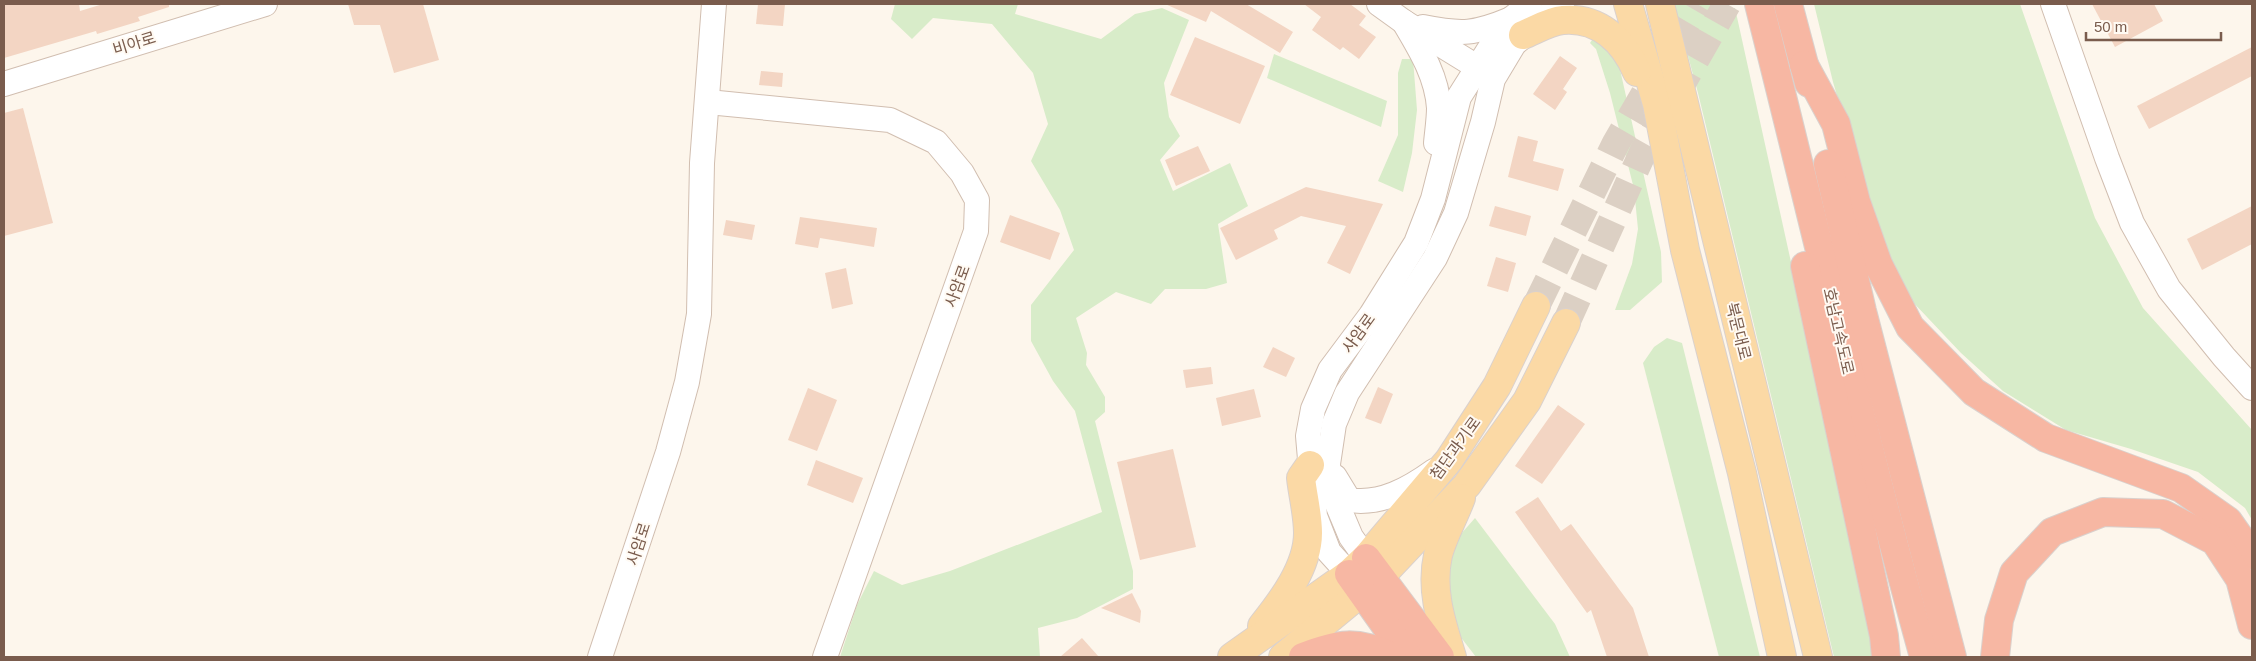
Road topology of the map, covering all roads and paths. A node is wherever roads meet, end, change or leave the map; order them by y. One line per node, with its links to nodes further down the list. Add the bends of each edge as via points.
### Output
1 (265, 4): 11 (street, 비아로)
2 (714, 4): 18 (street, 사암로)
3 (1379, 4): 12 (street)
4 (1530, 4): 13 (street, 사암로)
5 (1562, 4): 13 (street, 사암로)
6 (1628, 4): 17 (main road, 북문대로)
7 (1660, 4): 40 (main road, 북문대로)
8 (1759, 4): 19 (highway, 호남고속도로)
9 (1788, 4): 14 (highway, 호남고속도로)
10 (2053, 4): 23 (street, via 2132,222 2169,289)
11 (218, 10): 16 (street, 비아로)
12 (1404, 22): 13 (street, via 1451,33); 15 (street); 20 (street, via 1425,58 1439,108)
13 (1517, 27): 15 (street, 사암로); 17 (main road, via 1561,20 1583,21 1602,28 1630,55 1639,76); 25 (street, 사암로, via 1514,44 1492,79 1456,213 1435,258 1347,393)
14 (1804, 65): 27 (highway, via 1836,124 1856,202 1878,264 1910,327 1974,392 2046,438 2181,488 2228,521); 43 (highway, 호남고속도로, via 1862,311)
15 (1477, 67): 20 (street, 사암로, via 1459,97)
16 (4, 84)
17 (1655, 96): 39 (main road, 북문대로, via 1685,250 1740,464)
18 (708, 102): 31 (street, 사암로, via 702,173 699,314 686,382 668,452); 32 (street, 사암로, via 890,120 936,142 962,173 977,200 976,231)
19 (1801, 171): 41 (highway, via 1796,223); 42 (highway, 호남고속도로, via 1855,399)
20 (1433, 199): 25 (street, 사암로, via 1416,243 1371,315 1330,370 1313,409 1308,436)
21 (1536, 306): 24 (main road, 첨단과기로, via 1497,386)
22 (1566, 323): 26 (main road, 첨단과기로, via 1527,401)
23 (2252, 388)
24 (1449, 460): 25 (street, 사암로, via 1418,483 1378,500 1362,502 1349,500); 28 (main road, 첨단과기로)
25 (1319, 465): 28 (street, 사암로, via 1316,516 1329,552); 30 (main road, via 1301,478 1308,533 1300,564 1284,596)
26 (1467, 485): 28 (main road); 38 (main road, via 1439,555 1434,584)
27 (2252, 555)
28 (1364, 575): 30 (main road); 33 (main road); 36 (highway); 37 (highway)
29 (2252, 625): 44 (highway, via 2240,579 2215,541 2163,514 2103,512 2052,532 2014,573 1999,620)
30 (1238, 653)
31 (600, 657)
32 (825, 657)
33 (1283, 657)
34 (1303, 657): 35 (highway, via 1339,645 1366,647)
35 (1392, 657)
36 (1408, 657)
37 (1440, 657)
38 (1452, 657)
39 (1782, 657)
40 (1818, 657)
41 (1886, 657)
42 (1924, 657)
43 (1952, 657)
44 (1995, 657)

